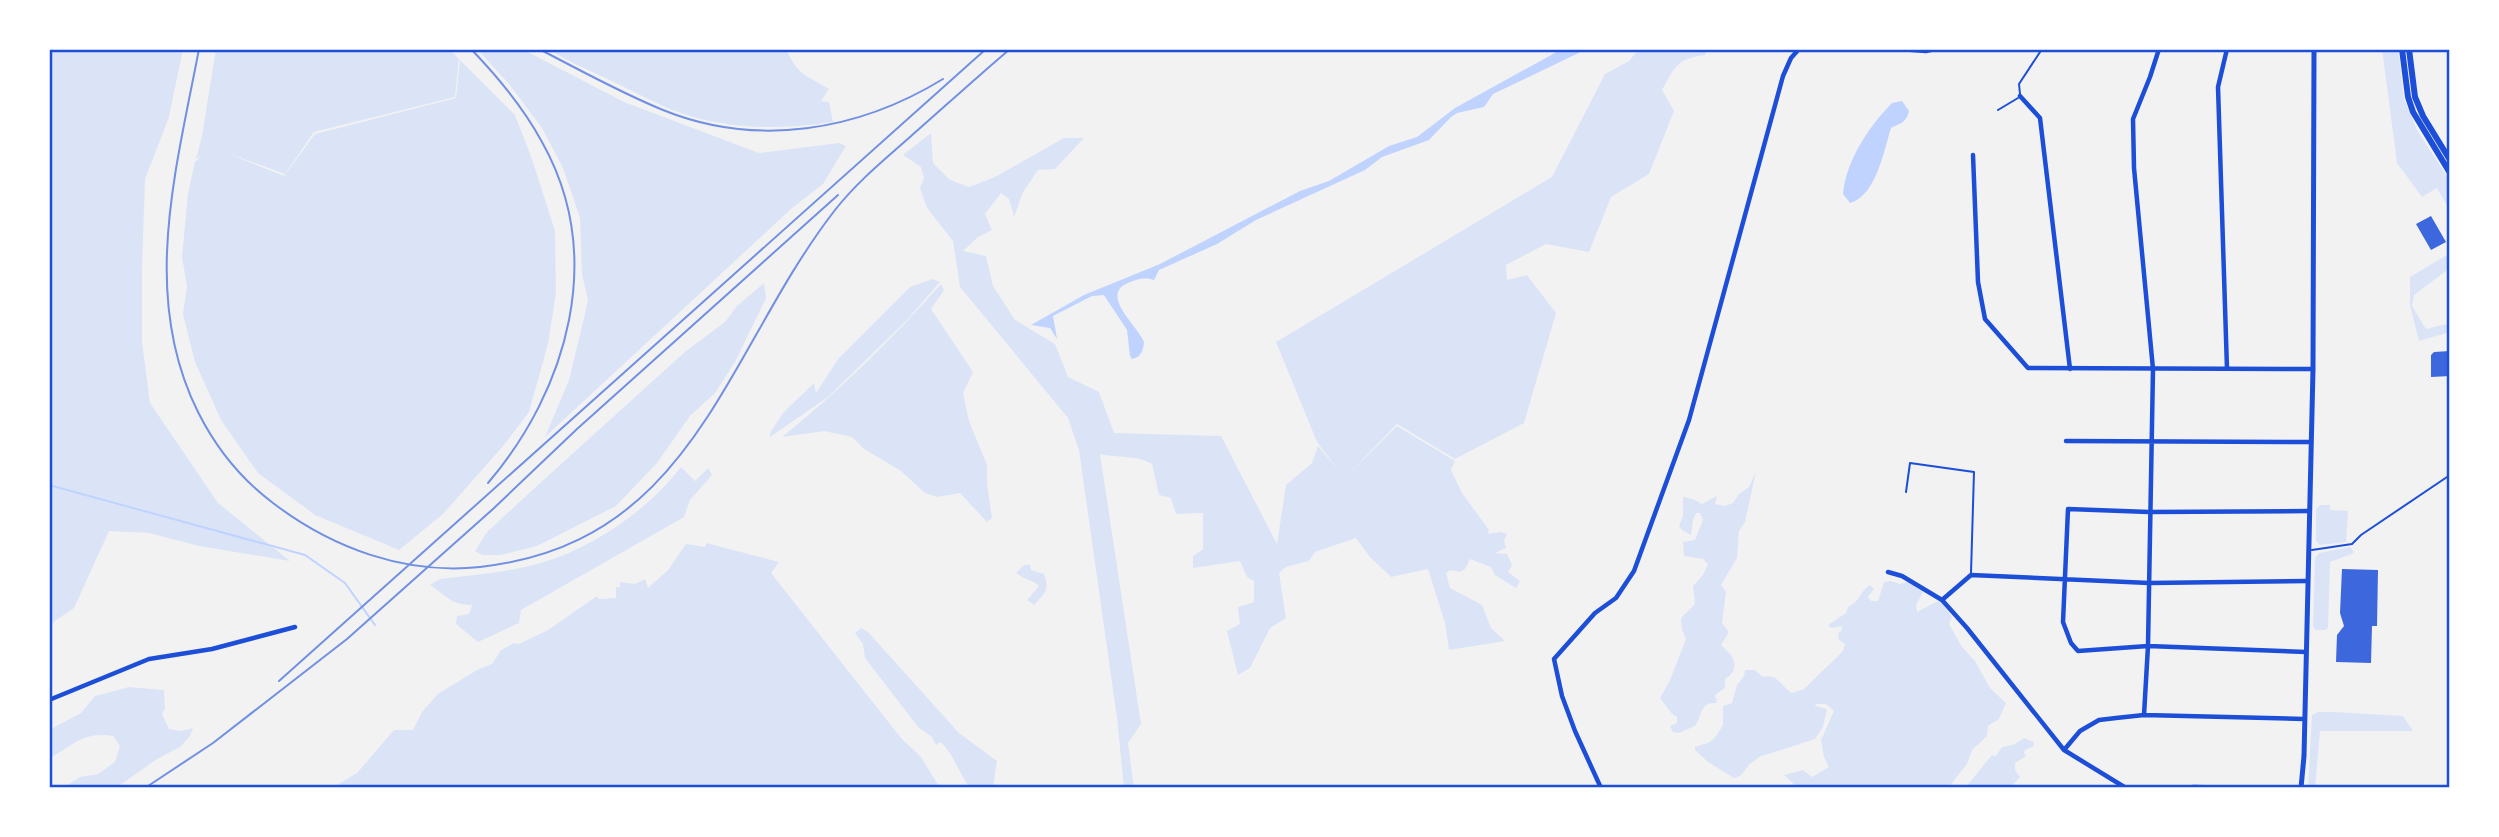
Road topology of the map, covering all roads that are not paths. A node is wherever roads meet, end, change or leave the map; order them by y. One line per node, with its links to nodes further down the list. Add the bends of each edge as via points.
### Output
1 (1799, 49): 41 (street, via 1783,76 1689,420 1634,571 1616,598 1595,613 1554,659 1562,695)
2 (1899, 49): 3 (street)
3 (1935, 49)
4 (2042, 49): 10 (lane, via 2019,84)
5 (2159, 49): 16 (street, via 2133,119)
6 (2227, 49): 17 (street, via 2218,87)
7 (2314, 49): 18 (main road)
8 (2402, 49): 14 (main road, via 2413,113)
9 (2409, 49): 13 (main road, via 2415,97)
10 (2020, 96): 11 (lane); 15 (street, via 2040,118)
11 (1998, 110)
12 (1973, 155): 15 (street, via 1978,282 1985,319 2028,368)
13 (2450, 160)
14 (2450, 173)
15 (2070, 369): 16 (street)
16 (2153, 369): 17 (street); 19 (street)
17 (2227, 369): 18 (street)
18 (2313, 369): 21 (main road)
19 (2151, 440): 20 (street); 21 (street); 25 (street)
20 (2066, 441)
21 (2311, 442): 24 (main road)
22 (2450, 475): 26 (lane, via 2352,544)
23 (1906, 492): 28 (lane, via 1910,463 1974,472)
24 (2309, 511): 25 (street); 26 (main road)
25 (2149, 512): 29 (street, via 2068,509); 31 (street)
26 (2309, 550): 30 (main road)
27 (1888, 572): 32 (street)
28 (1971, 575): 29 (street); 32 (street)
29 (2065, 579): 31 (street); 34 (street, via 2063,622 2078,651)
30 (2308, 581): 31 (street); 35 (main road)
31 (2149, 583): 34 (street)
32 (1942, 600): 39 (street)
33 (295, 627): 36 (street, via 212,649 149,659)
34 (2148, 646): 35 (street); 37 (street)
35 (2306, 652): 38 (main road)
36 (49, 700)
37 (2144, 715): 38 (street); 39 (street, via 2099,720 2080,731)
38 (2304, 719): 44 (main road)
39 (2064, 750): 42 (street)
40 (2193, 787): 43 (street)
41 (1601, 788)
42 (2126, 788)
43 (2240, 788)
44 (2301, 788)

